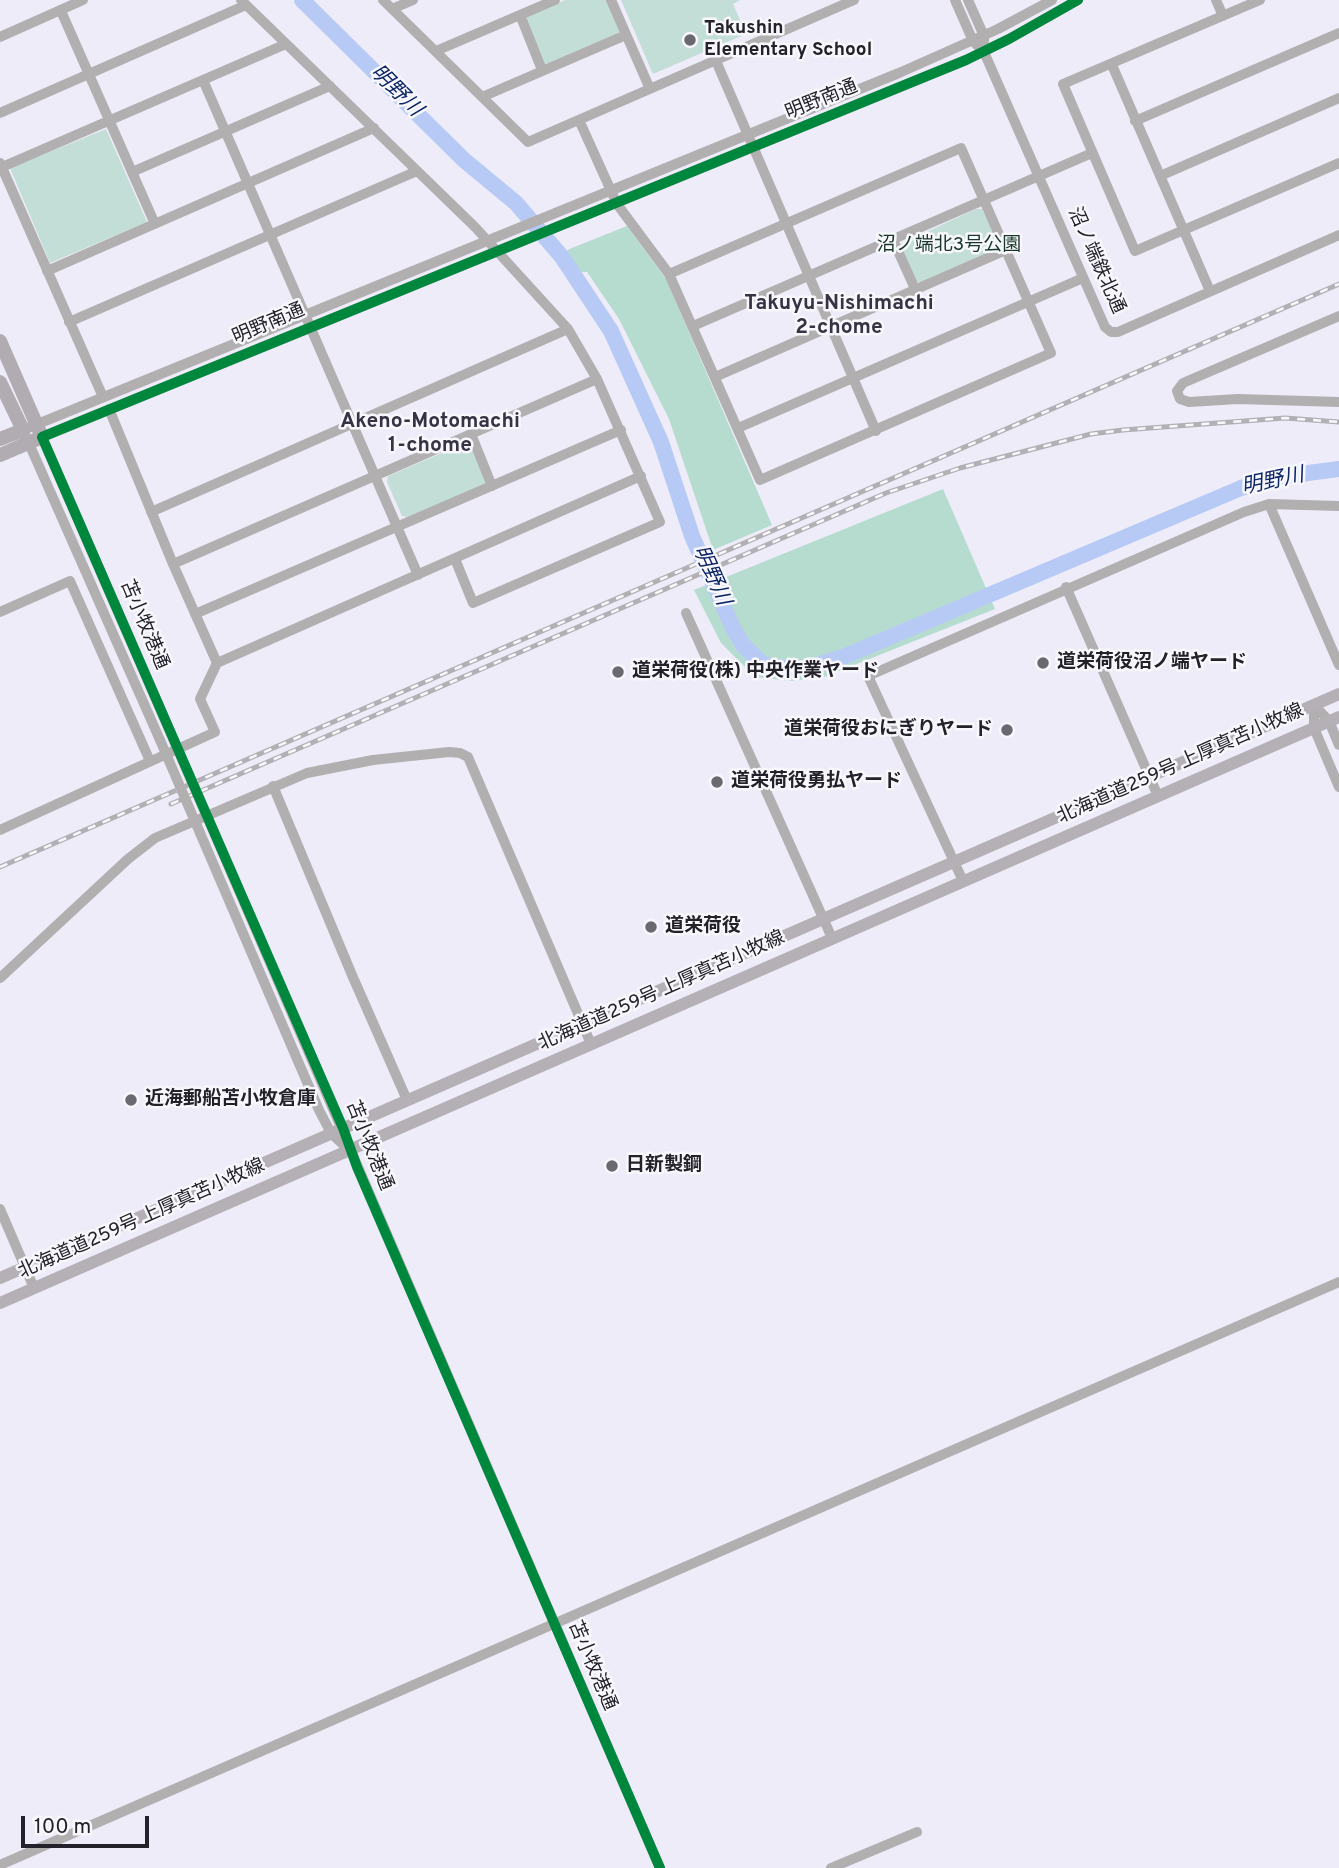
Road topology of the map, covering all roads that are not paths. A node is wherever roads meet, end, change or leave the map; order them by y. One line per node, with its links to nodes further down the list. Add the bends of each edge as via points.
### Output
1 (83, 0): 15 (street)
2 (383, 0): 14 (street)
3 (413, 0): 14 (street)
4 (555, 0): 16 (street)
5 (611, 0): 19 (street)
6 (855, 0): 26 (street)
7 (955, 0): 22 (street)
8 (968, 0): 20 (street)
9 (1052, 0): 20 (street, 明野南通)
10 (1078, 0): 25 (street, 明野南通)
11 (1216, 0): 17 (street)
12 (1260, 0): 17 (street)
13 (243, 3): 23 (street); 29 (street)
14 (392, 9): 24 (street)
15 (61, 10): 21 (street); 29 (street)
16 (520, 15): 24 (street); 28 (street)
17 (1223, 16): 27 (street)
18 (1339, 33): 38 (street)
19 (626, 35): 28 (street); 32 (street)
20 (984, 36): 22 (street, 明野南通); 25 (street)
21 (0, 37)
22 (972, 41): 25 (street); 41 (street, 明野南通)
23 (286, 44): 30 (street); 31 (street)
24 (436, 51): 33 (street)
25 (984, 52): 42 (street, 明野南通); 48 (street, 沼ノ端鉄北通)
26 (716, 61): 32 (street); 41 (street)
27 (1112, 65): 38 (street); 43 (street, via 1063,85)
28 (542, 70): 33 (street)
29 (90, 74): 35 (street); 36 (street)
30 (203, 80): 36 (street); 40 (street)
31 (330, 86): 39 (street); 40 (street)
32 (650, 89): 37 (street)
33 (482, 97): 37 (street, via 528,142)
34 (1339, 98): 49 (street)
35 (0, 113)
36 (110, 120): 45 (street); 47 (street)
37 (579, 120): 51 (street)
38 (1135, 121): 49 (street)
39 (373, 128): 46 (street); 50 (street)
40 (227, 132): 47 (street); 50 (street)
41 (748, 134): 42 (street); 51 (street, 明野南通)
42 (753, 148): 53 (street, 明野南通); 55 (street)
43 (1092, 153): 48 (street); 56 (street, via 1135,251)
44 (1339, 163): 56 (street)
45 (1, 165): 63 (street)
46 (417, 171): 57 (street); 59 (street)
47 (132, 172): 54 (street)
48 (1039, 176): 52 (street); 66 (street, 沼ノ端鉄北通)
49 (1160, 176): 56 (street)
50 (249, 183): 54 (street); 57 (street)
51 (611, 191): 53 (street); 59 (street, 明野南通)
52 (984, 201): 55 (street, via 961,148); 60 (street); 61 (street)
53 (617, 204): 62 (street, 明野南通); 64 (street)
54 (155, 224): 63 (street)
55 (787, 225): 64 (street); 65 (street)
56 (1184, 230): 68 (street)
57 (272, 235): 70 (street); 72 (street)
58 (1339, 235): 68 (street, 沼ノ端鉄北通)
59 (487, 240): 62 (street); 70 (street, 明野南通)
60 (893, 240): 65 (street); 67 (street)
61 (1006, 250): 67 (street); 69 (street)
62 (497, 251): 74 (street, 明野南通); 76 (street)
63 (47, 271): 72 (street)
64 (669, 274): 73 (street)
65 (810, 276): 73 (street); 75 (street)
66 (1083, 278): 68 (street, 沼ノ端鉄北通, via 1111,332); 69 (street)
67 (916, 290): 75 (street)
68 (1210, 291)
69 (1028, 303): 80 (street); 90 (street, via 1051,353)
70 (307, 315): 74 (street); 78 (street, 明野南通)
71 (1339, 316): 85 (street, via 1183,383 1177,391 1180,399 1189,402)
72 (69, 322): 84 (street)
73 (693, 326): 79 (street)
74 (312, 327): 82 (street, 明野南通); 87 (street)
75 (832, 327): 79 (street); 80 (street)
76 (568, 329): 81 (street); 87 (street)
77 (0, 341): 91 (highway)
78 (176, 368): 82 (street); 84 (street, 明野南通)
79 (715, 377): 88 (street)
80 (854, 378): 88 (street); 90 (street)
81 (597, 379): 89 (street); 92 (street)
82 (181, 380): 86 (street, 明野南通)
83 (0, 382): 91 (highway)
84 (103, 397): 91 (street, 明野南通)
85 (1339, 402)
86 (109, 410): 91 (street, 明野南通); 100 (street)
87 (353, 424): 95 (street); 100 (street)
88 (738, 428): 90 (street, via 760,480)
89 (621, 430): 96 (street); 97 (street)
90 (876, 431)
91 (33, 433): 93 (highway); 94 (highway); 130 (street, 苫小牧港通, bridge, via 200,833); 130 (street, 苫小牧港通, bridge, via 172,734)
92 (471, 434): 95 (street); 97 (street)
93 (0, 439)
94 (0, 455)
95 (375, 475): 101 (street); 103 (street)
96 (641, 476): 102 (street); 102 (street, via 660,522 473,603)
97 (492, 486): 101 (street)
98 (1269, 504): 99 (street); 105 (street); 110 (street)
99 (1339, 506)
100 (151, 512): 103 (street)
101 (397, 528): 104 (street); 107 (street)
102 (455, 559): 104 (street)
103 (173, 564): 107 (street)
104 (418, 575): 109 (street)
105 (1066, 587): 117 (street); 122 (street, via 868,676)
106 (0, 612): 116 (street, via 70,581)
107 (195, 614): 109 (street)
108 (686, 614): 124 (street)
109 (217, 663): 116 (street, via 200,699 215,732)
110 (1339, 664)
111 (1339, 694): 112 (main road, 北海道道259号 上厚真苫小牧線)
112 (1314, 705): 113 (street); 114 (street); 117 (main road, 北海道道259号 上厚真苫小牧線)
113 (1334, 719): 114 (main road, 北海道道259号 上厚真苫小牧線); 115 (street)
114 (1314, 728): 119 (street); 120 (main road, 北海道道259号 上厚真苫小牧線)
115 (1339, 745)
116 (150, 761): 121 (street)
117 (1149, 776): 120 (street); 122 (main road, 北海道道259号 上厚真苫小牧線)
118 (273, 786): 126 (street, via 155,838); 127 (street, via 307,773 373,760 449,752 468,757); 129 (street)
119 (1339, 787)
120 (1158, 796): 123 (main road, 北海道道259号 上厚真苫小牧線)
121 (0, 830)
122 (954, 862): 123 (street); 124 (main road, 北海道道259号 上厚真苫小牧線)
123 (963, 881): 125 (main road, 北海道道259号 上厚真苫小牧線)
124 (823, 919): 125 (street); 127 (main road, 北海道道259号 上厚真苫小牧線)
125 (832, 938): 128 (main road, 北海道道259号 上厚真苫小牧線)
126 (0, 978)
127 (582, 1024): 128 (street); 129 (main road, 北海道道259号 上厚真苫小牧線)
128 (592, 1044): 131 (main road, 北海道道259号 上厚真苫小牧線)
129 (407, 1100): 130 (main road, 北海道道259号 上厚真苫小牧線)
130 (337, 1130): 131 (street, 苫小牧港通); 133 (main road, 北海道道259号 上厚真苫小牧線)
131 (349, 1150): 136 (main road, 北海道道259号 上厚真苫小牧線); 138 (street, 苫小牧港通)
132 (0, 1209): 133 (street)
133 (25, 1267): 134 (main road, 北海道道259号 上厚真苫小牧線); 136 (street)
134 (0, 1278)
135 (1339, 1282): 138 (street)
136 (34, 1288): 137 (main road, 北海道道259号 上厚真苫小牧線)
137 (0, 1303)
138 (554, 1623): 140 (street); 141 (street, 苫小牧港通)
139 (917, 1832): 142 (street)
140 (0, 1865)
141 (660, 1868)
142 (831, 1868)

